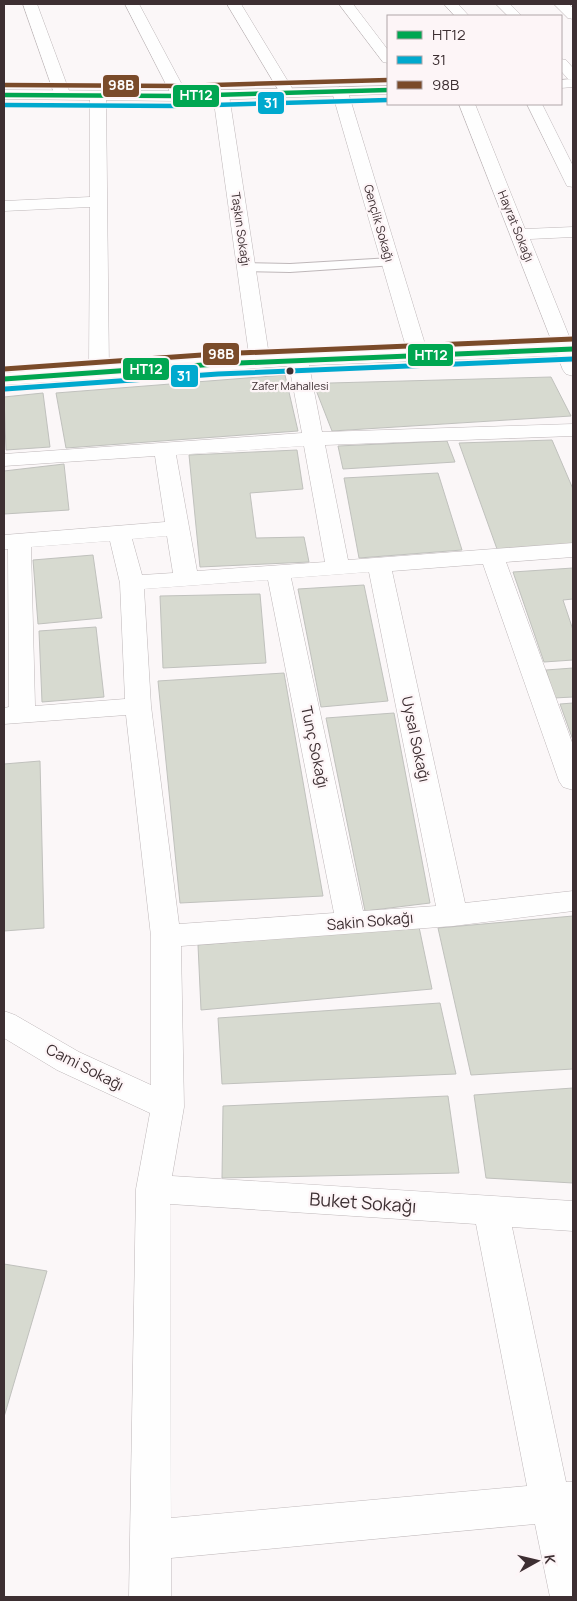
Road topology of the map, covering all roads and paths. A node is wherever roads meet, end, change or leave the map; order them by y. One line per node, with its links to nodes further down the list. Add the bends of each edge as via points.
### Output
1 (30, 4): 19 (street)
2 (132, 4): 21 (street)
3 (234, 4): 16 (street)
4 (346, 4): 11 (street)
5 (451, 4): 8 (street)
6 (503, 4): 9 (street)
7 (561, 4): 10 (street)
8 (461, 15)
9 (514, 15)
10 (573, 15)
11 (387, 58)
12 (562, 65): 13 (street)
13 (573, 76)
14 (387, 90): 15 (street)
15 (340, 92): 16 (street); 29 (street, Gençlik Sokağı)
16 (288, 93): 18 (street)
17 (4, 95): 19 (street)
18 (221, 95): 21 (street); 30 (street, Taşkın Sokağı)
19 (63, 96): 20 (street)
20 (98, 96): 21 (street); 25 (street)
21 (180, 96)
22 (467, 105): 28 (street, Hayrat Sokağı)
23 (534, 105): 24 (street)
24 (573, 182)
25 (98, 202): 26 (street); 35 (street)
26 (4, 206)
27 (573, 232): 28 (street)
28 (519, 234): 31 (street, Hayrat Sokağı)
29 (391, 262): 30 (lane, via 290,268); 32 (street, Gençlik Sokağı)
30 (246, 267): 34 (street, Taşkın Sokağı)
31 (569, 349): 32 (street); 36 (street, Hayrat Sokağı)
32 (418, 354): 33 (street)
33 (298, 360): 34 (street); 39 (street)
34 (260, 362): 35 (street)
35 (99, 370): 37 (street)
36 (573, 370)
37 (4, 379)
38 (573, 430): 39 (street)
39 (314, 439): 40 (street); 48 (street)
40 (164, 449): 41 (street); 42 (street)
41 (4, 460)
42 (178, 528): 43 (street); 50 (street)
43 (119, 533): 44 (street); 51 (street)
44 (12, 542): 52 (street)
45 (573, 550): 46 (street)
46 (492, 556): 47 (street); 55 (street)
47 (379, 564): 48 (street); 57 (street, Uysal Sokağı)
48 (338, 567): 49 (street)
49 (278, 572): 50 (street); 58 (street, Tunç Sokağı)
50 (186, 578): 51 (street)
51 (132, 583): 53 (street)
52 (12, 640): 54 (street)
53 (138, 706): 54 (street); 59 (street)
54 (13, 716)
55 (573, 781)
56 (573, 901): 57 (street, Sakin Sokağı)
57 (453, 914): 58 (street, Sakin Sokağı)
58 (351, 923): 59 (street, Sakin Sokağı)
59 (166, 936): 61 (street)
60 (4, 1023): 61 (street, Cami Sokağı, via 68,1061)
61 (168, 1107): 62 (street)
62 (153, 1189): 63 (street, Buket Sokağı); 66 (street)
63 (491, 1210): 64 (street, Buket Sokağı); 65 (street)
64 (573, 1216)
65 (561, 1502): 66 (street); 68 (street)
66 (150, 1540): 67 (street)
67 (150, 1597)
68 (571, 1597)

